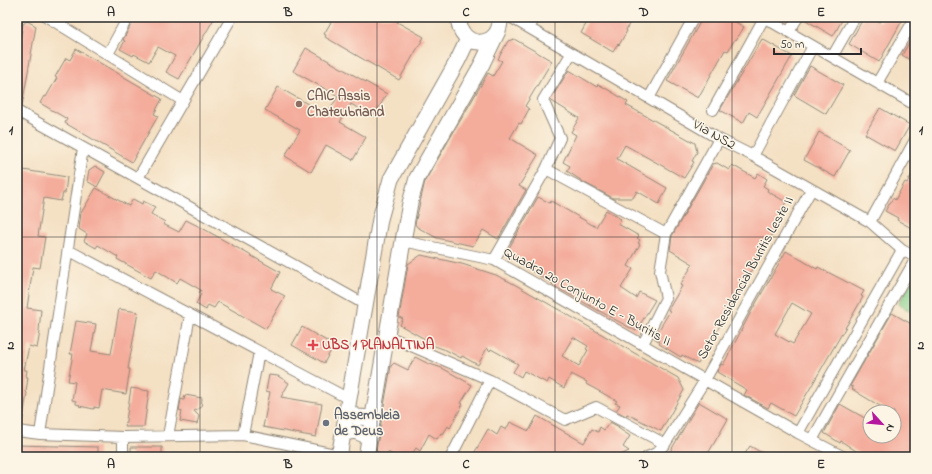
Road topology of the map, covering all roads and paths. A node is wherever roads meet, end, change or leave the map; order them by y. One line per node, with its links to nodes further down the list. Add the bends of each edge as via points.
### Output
1 (18, 17): 13 (street)
2 (47, 17): 19 (street)
3 (128, 17): 19 (street)
4 (232, 17): 24 (street)
5 (510, 17): 15 (street, Via NS2)
6 (535, 17): 15 (street)
7 (694, 17): 23 (street)
8 (764, 17): 16 (street); 26 (street)
9 (798, 17): 16 (street)
10 (855, 17): 21 (street)
11 (915, 18): 22 (street)
12 (455, 19): 17 (street)
13 (17, 21)
14 (499, 24): 17 (street, via 493,38 485,42); 37 (street, via 482,64 417,178)
15 (529, 28): 20 (street, Via NS2)
16 (789, 32): 18 (street)
17 (468, 39): 42 (street, via 391,180 380,219)
18 (813, 46): 21 (street); 31 (street)
19 (108, 54): 24 (street)
20 (571, 54): 23 (street, Via NS2); 32 (street, via 543,100 560,138)
21 (832, 57): 22 (street)
22 (877, 83): 25 (street)
23 (649, 98): 28 (street, Via NS2)
24 (183, 100): 33 (street)
25 (915, 104)
26 (713, 110)
27 (17, 111): 30 (street)
28 (719, 139): 31 (street, Via NS2); 36 (street)
29 (915, 140): 35 (street)
30 (83, 148): 33 (street); 38 (street)
31 (753, 156): 34 (street, Via NS2)
32 (546, 169): 36 (street); 41 (street)
33 (138, 178): 42 (street)
34 (811, 190): 35 (street, Via NS2); 48 (street, Setor Residencial Buritis Leste II)
35 (870, 222): 39 (street, Via NS2)
36 (666, 234): 45 (street, via 660,271 666,298)
37 (403, 241): 41 (street, Quadra 20 Conjunto E - Buritis II); 44 (street)
38 (68, 250): 43 (street); 54 (street)
39 (902, 250): 40 (street, Via NS2); 53 (street)
40 (915, 259): 59 (street)
41 (494, 260): 45 (street, Quadra 20 Conjunto E - Buritis II)
42 (366, 305): 49 (street)
43 (190, 315): 46 (street); 57 (street)
44 (388, 336): 47 (street); 50 (street)
45 (643, 344): 48 (street, Quadra 20 Conjunto E - Buritis II)
46 (259, 352): 49 (street); 55 (street)
47 (490, 380): 60 (street, via 565,420 596,407); 64 (street)
48 (705, 380): 53 (street, Setor Residencial Buritis Leste II); 60 (street, Setor Residencial Buritis Leste II)
49 (348, 405): 50 (street, via 357,417); 52 (street)
50 (373, 418): 58 (street)
51 (17, 431): 54 (street)
52 (343, 433): 58 (street, via 355,432); 61 (street)
53 (798, 433): 59 (street, Setor Residencial Buritis Leste II)
54 (40, 434): 56 (street)
55 (243, 435): 57 (street); 61 (street)
56 (123, 436): 57 (street); 62 (street)
57 (168, 436)
58 (370, 437): 63 (street)
59 (812, 440): 66 (street, Setor Residencial Buritis Leste II)
60 (665, 444): 65 (street, Setor Residencial Buritis Leste II, via 656,453)
61 (340, 456)
62 (123, 457)
63 (367, 457)
64 (451, 457)
65 (647, 457)
66 (844, 457)

